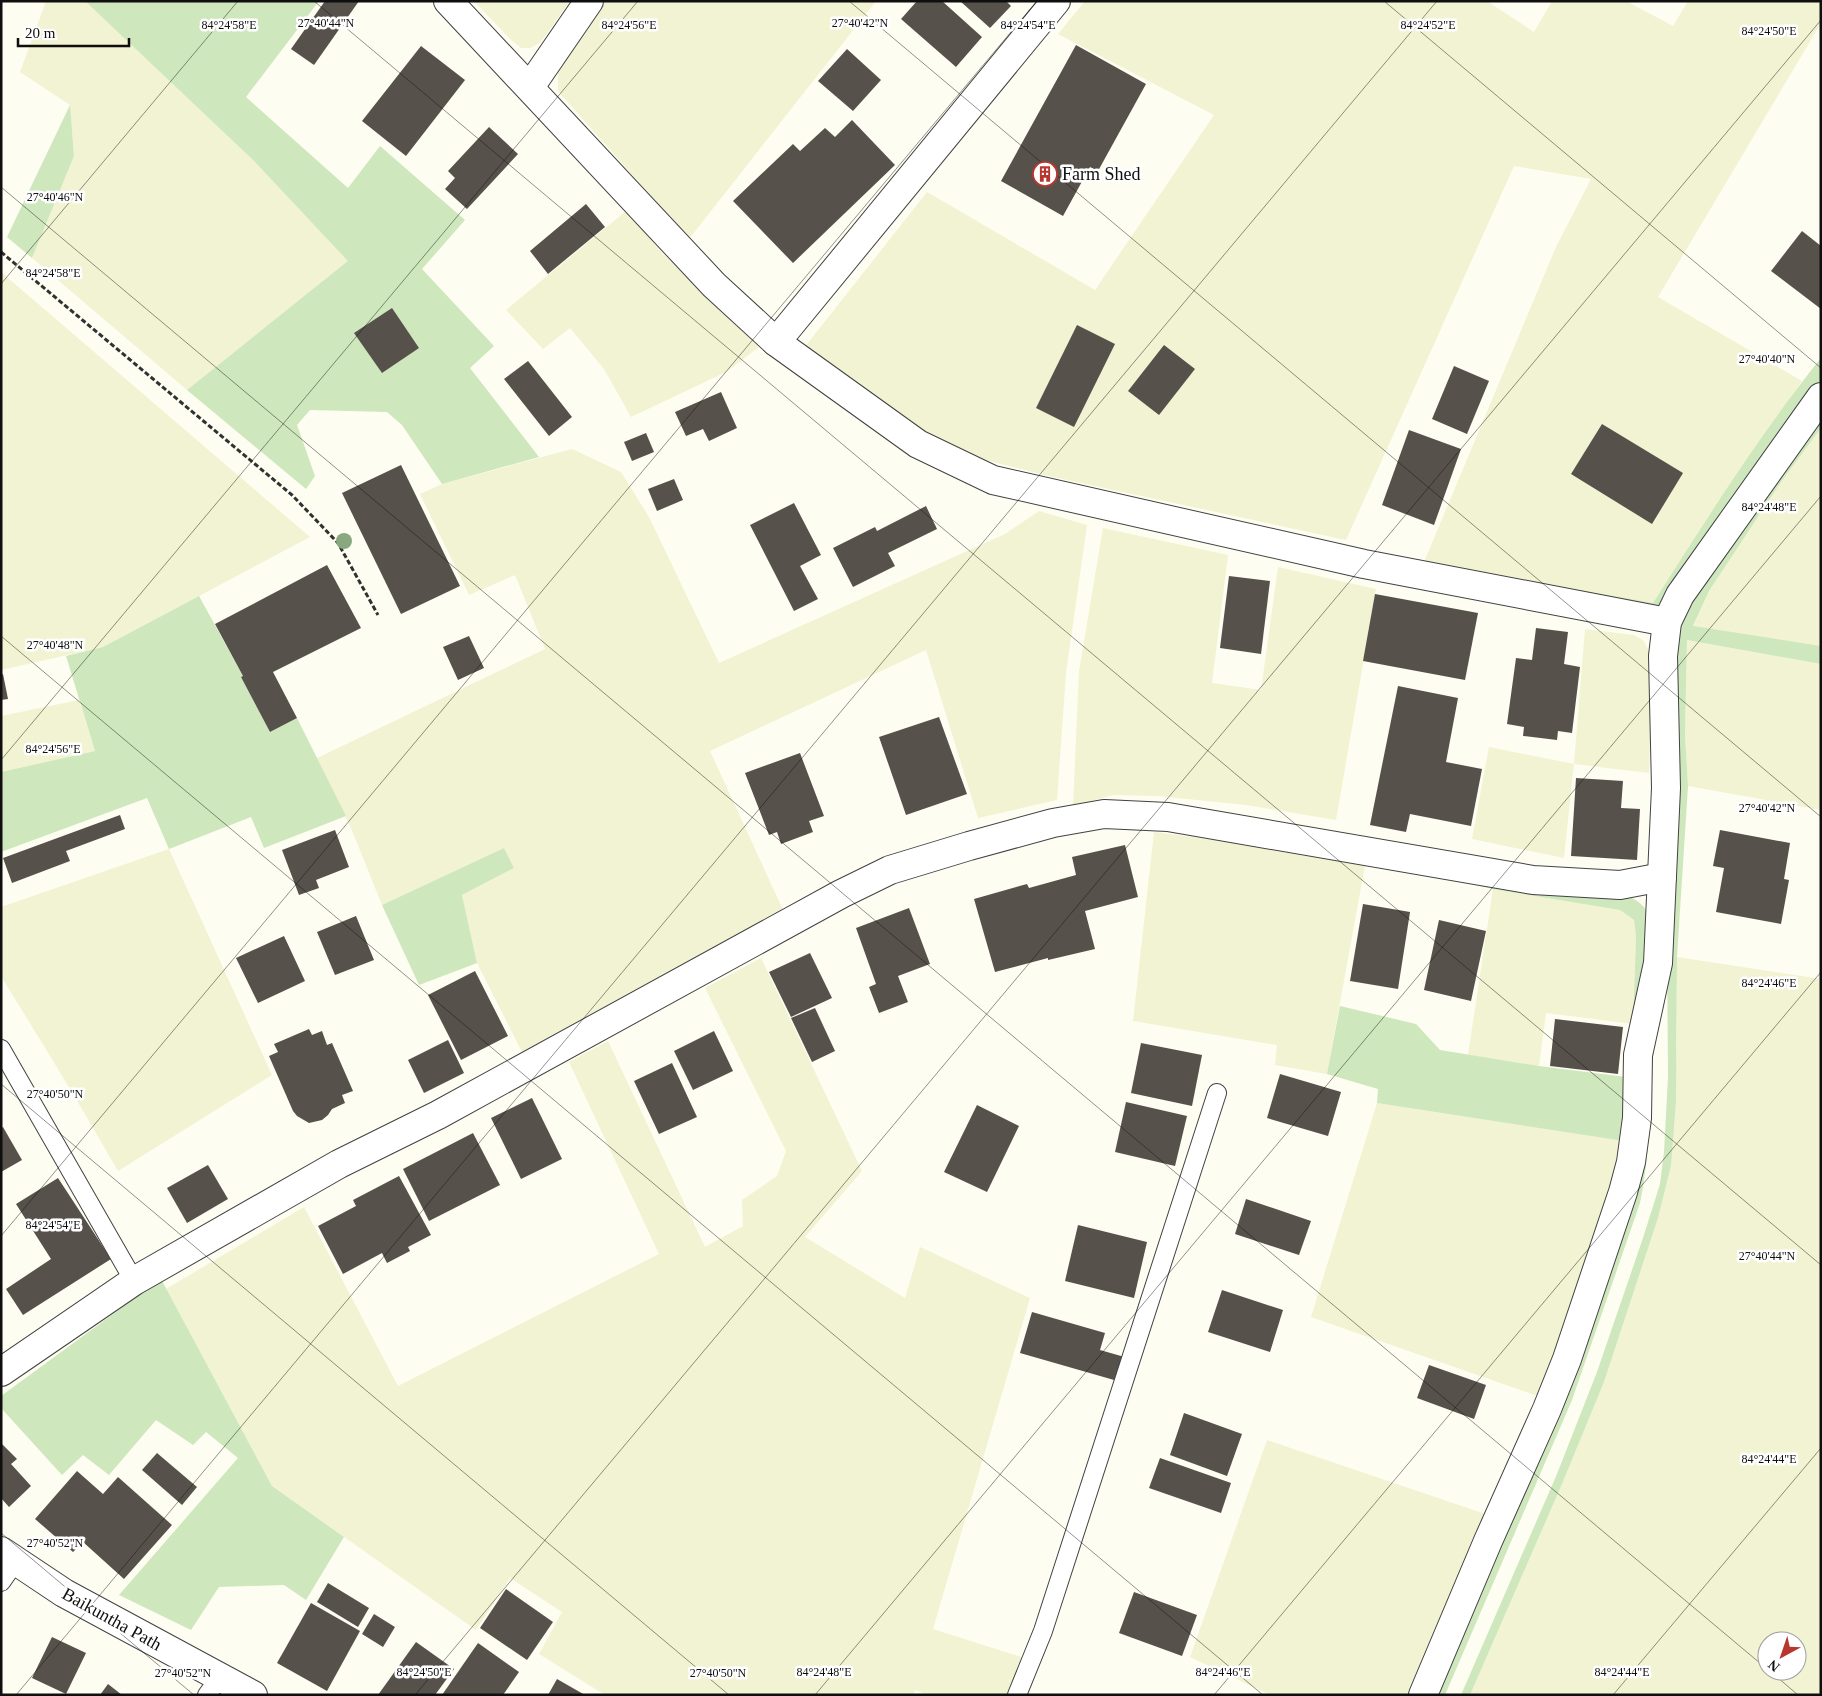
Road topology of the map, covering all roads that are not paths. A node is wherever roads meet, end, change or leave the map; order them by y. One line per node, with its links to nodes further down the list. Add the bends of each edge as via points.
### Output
1 (448, 1): 4 (street)
2 (589, 1): 4 (street)
3 (1056, 1): 5 (street)
4 (530, 87): 5 (street, via 714,285)
5 (776, 342): 7 (street, via 918,444 993,480 1364,564)
6 (1821, 397): 7 (street, via 1680,595)
7 (1666, 622): 8 (street, via 1663,656 1666,788)
8 (1662, 877): 11 (street, via 1620,885 1533,880 1168,817 1104,814 1054,822 890,870 841,894 447,1110 339,1164); 17 (street, via 1658,963 1638,1055 1637,1118 1623,1192 1554,1392)
9 (1, 1048): 11 (lane)
10 (1216, 1094): 16 (lane, via 1043,1631)
11 (134, 1281): 12 (street)
12 (1, 1372)
13 (6, 1565): 14 (street, Baikuntha Path, via 64,1593)
14 (214, 1686): 15 (street, Baikuntha Path)
15 (253, 1695)
16 (1017, 1695)
17 (1423, 1695)

